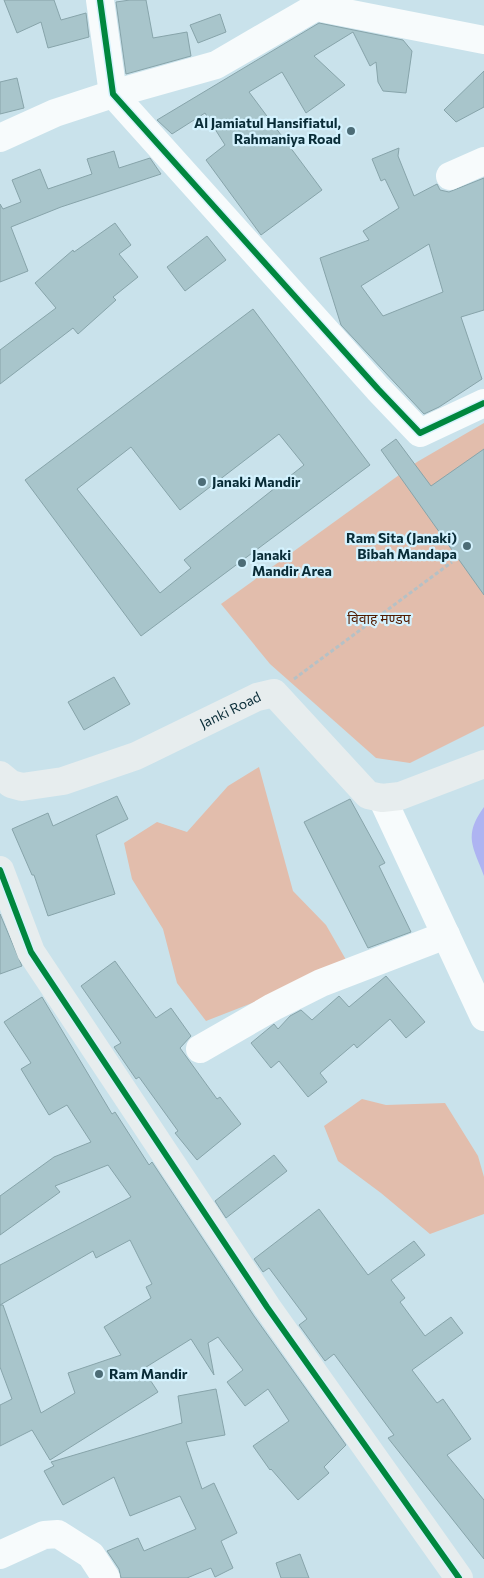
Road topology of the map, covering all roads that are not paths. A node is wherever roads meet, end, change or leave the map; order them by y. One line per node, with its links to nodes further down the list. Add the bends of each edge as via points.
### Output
1 (100, 0): 4 (street)
2 (322, 3): 3 (street); 4 (street, via 216,65)
3 (484, 40)
4 (113, 94): 5 (street, via 55,113); 8 (street, via 420,433)
5 (0, 138)
6 (484, 161): 7 (street)
7 (450, 176)
8 (484, 403)
9 (484, 764): 11 (street, via 400,796)
10 (0, 775): 11 (street, Janki Road, via 22,788 63,780 136,756 257,698 274,693 368,795)
11 (382, 798): 13 (street)
12 (0, 870): 18 (street, via 31,952 268,1307)
13 (446, 935): 14 (street); 15 (street, via 321,983)
14 (484, 1017)
15 (200, 1049)
16 (0, 1555): 17 (street, via 44,1535 58,1534 91,1555)
17 (106, 1578)
18 (459, 1578)

